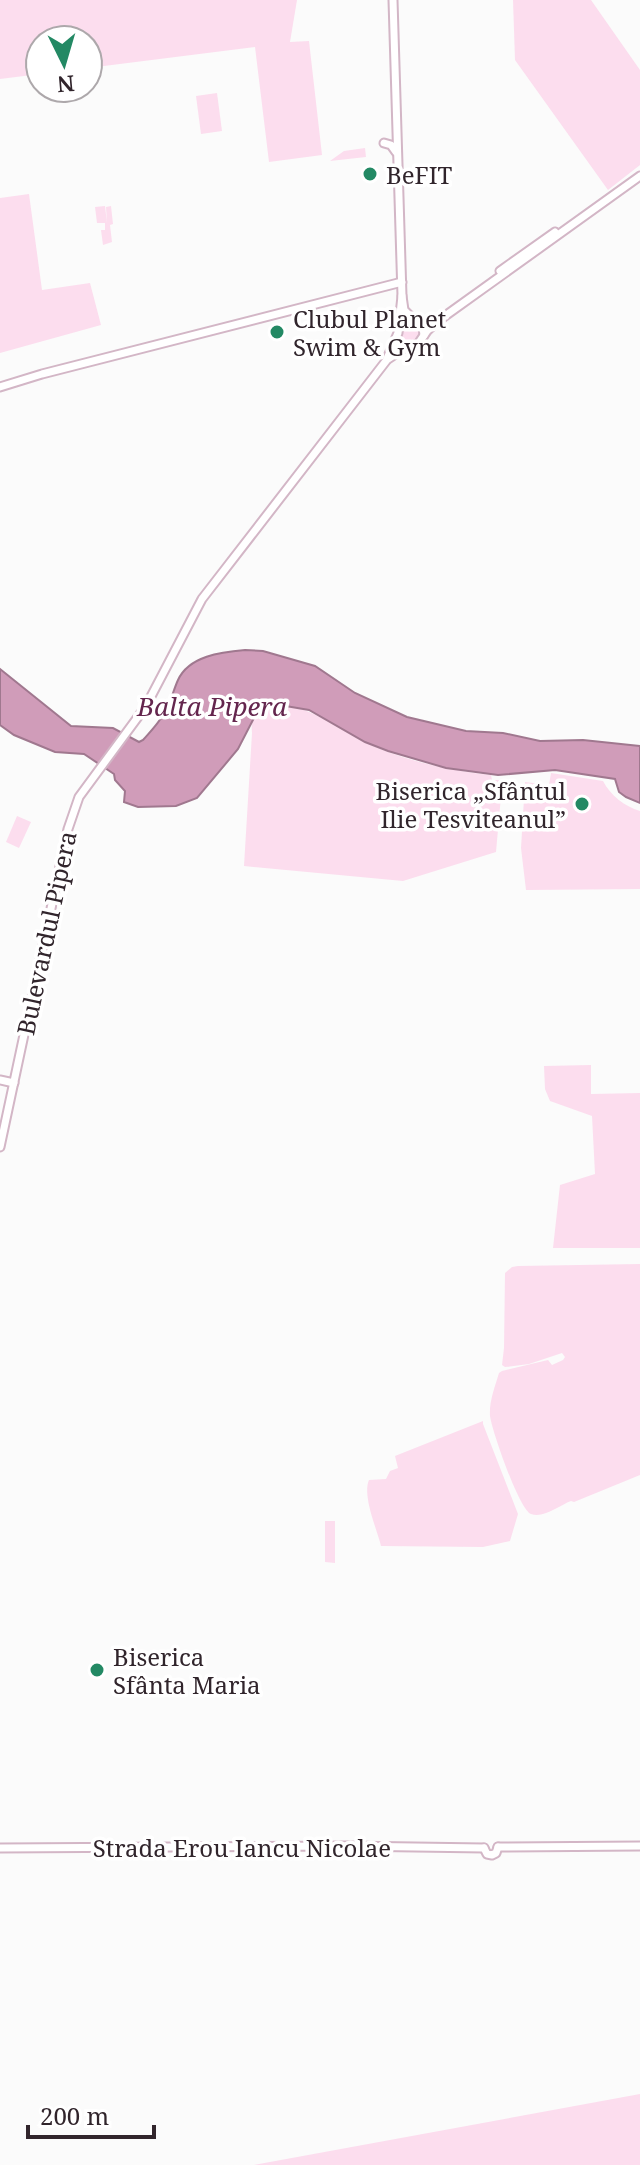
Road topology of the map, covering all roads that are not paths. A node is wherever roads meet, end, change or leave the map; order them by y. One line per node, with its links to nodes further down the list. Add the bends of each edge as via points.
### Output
1 (393, 0): 2 (main road)
2 (397, 128): 4 (main road); 5 (main road)
3 (384, 143): 4 (main road)
4 (394, 147): 5 (main road); 7 (main road)
5 (398, 158): 7 (main road)
6 (640, 174): 10 (main road, via 435,318); 12 (main road)
7 (399, 205): 8 (main road)
8 (402, 282): 9 (main road); 15 (main road)
9 (402, 296): 10 (main road, via 404,310); 11 (main road)
10 (416, 321): 11 (main road, via 403,323); 12 (main road)
11 (398, 332): 13 (main road, via 400,341); 14 (main road)
12 (424, 335): 13 (main road)
13 (410, 347): 14 (main road)
14 (386, 361): 17 (main road, Bulevardul Pipera, via 193,614 146,706 79,797)
15 (0, 387)
16 (0, 1080): 17 (main road)
17 (14, 1083): 18 (main road, Bulevardul Pipera)
18 (0, 1147)
19 (640, 1846): 20 (main road, Strada Erou Iancu Nicolae, via 498,1847 491,1841 484,1848)
20 (0, 1848)

